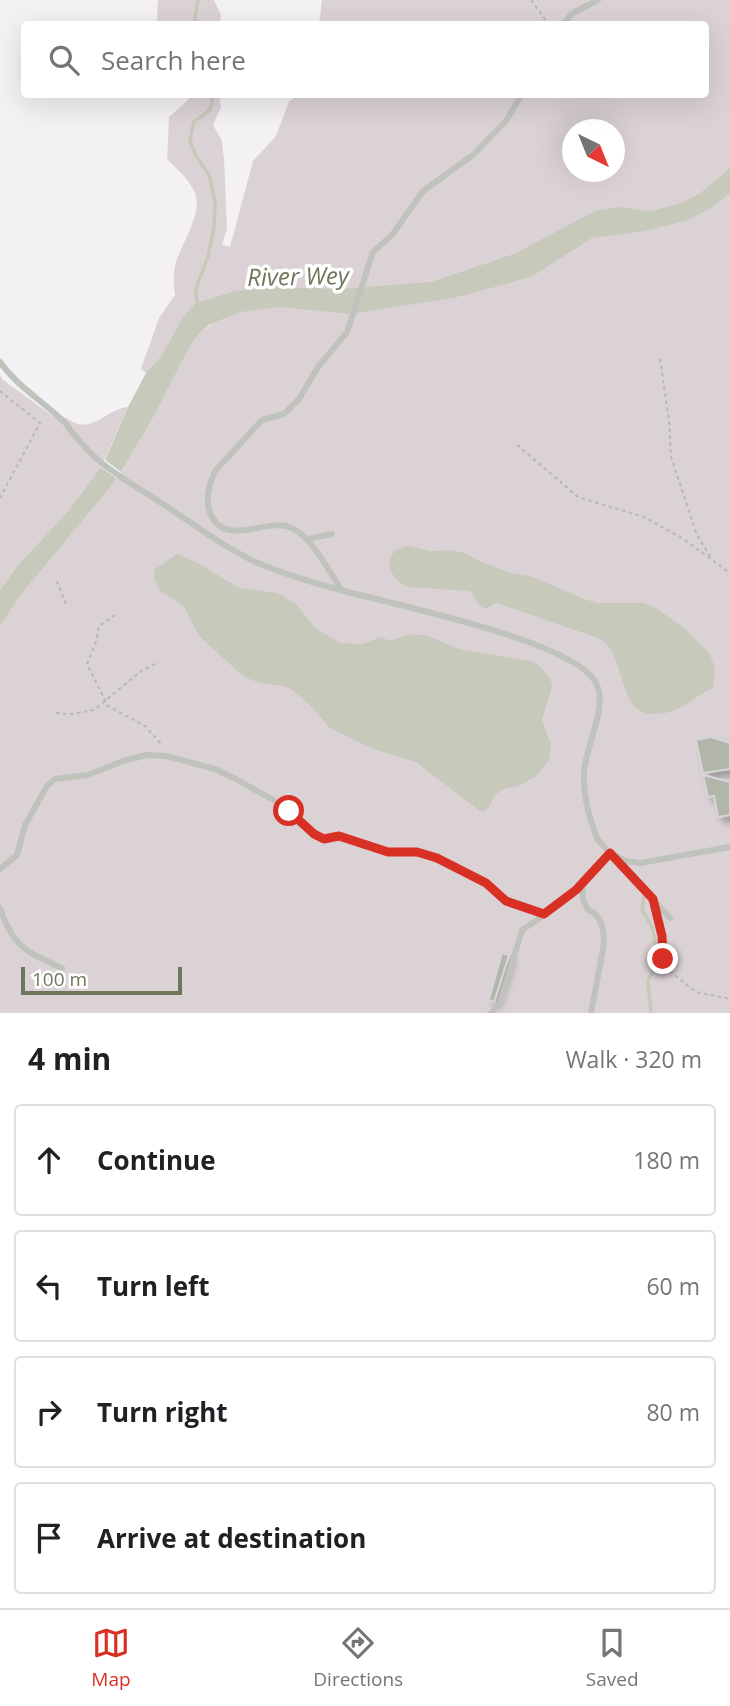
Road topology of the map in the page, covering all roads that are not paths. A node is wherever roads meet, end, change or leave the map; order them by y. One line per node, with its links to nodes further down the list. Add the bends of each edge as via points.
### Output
1 (598, 0): 2 (lane)
2 (566, 21)
3 (520, 98): 6 (lane, via 506,121 473,155 423,191 373,253 347,332 299,400 284,414 262,420 215,471 208,503 216,522 225,529 284,524)
4 (0, 362): 7 (lane, via 25,390 65,422 98,460 129,482 254,561)
5 (332, 534): 6 (lane)
6 (307, 539): 7 (lane)
7 (342, 591): 9 (lane, via 491,630 574,661 588,673 595,681 600,707 586,753 584,791 598,840)
8 (730, 847): 9 (lane, via 640,863)
9 (610, 853): 11 (lane); 14 (lane)
10 (0, 869): 13 (lane, via 17,855 25,825 55,779 88,775 147,755 172,757 215,769 275,801 324,839 339,836 388,852 417,852 437,858 486,883 506,901)
11 (582, 885): 13 (lane); 17 (lane, via 587,910 599,918 604,933)
12 (0, 908): 15 (lane, via 11,937 23,949)
13 (544, 914): 16 (lane, via 522,930 500,1004)
14 (670, 918)
15 (62, 968)
16 (491, 1013)
17 (591, 1013)

